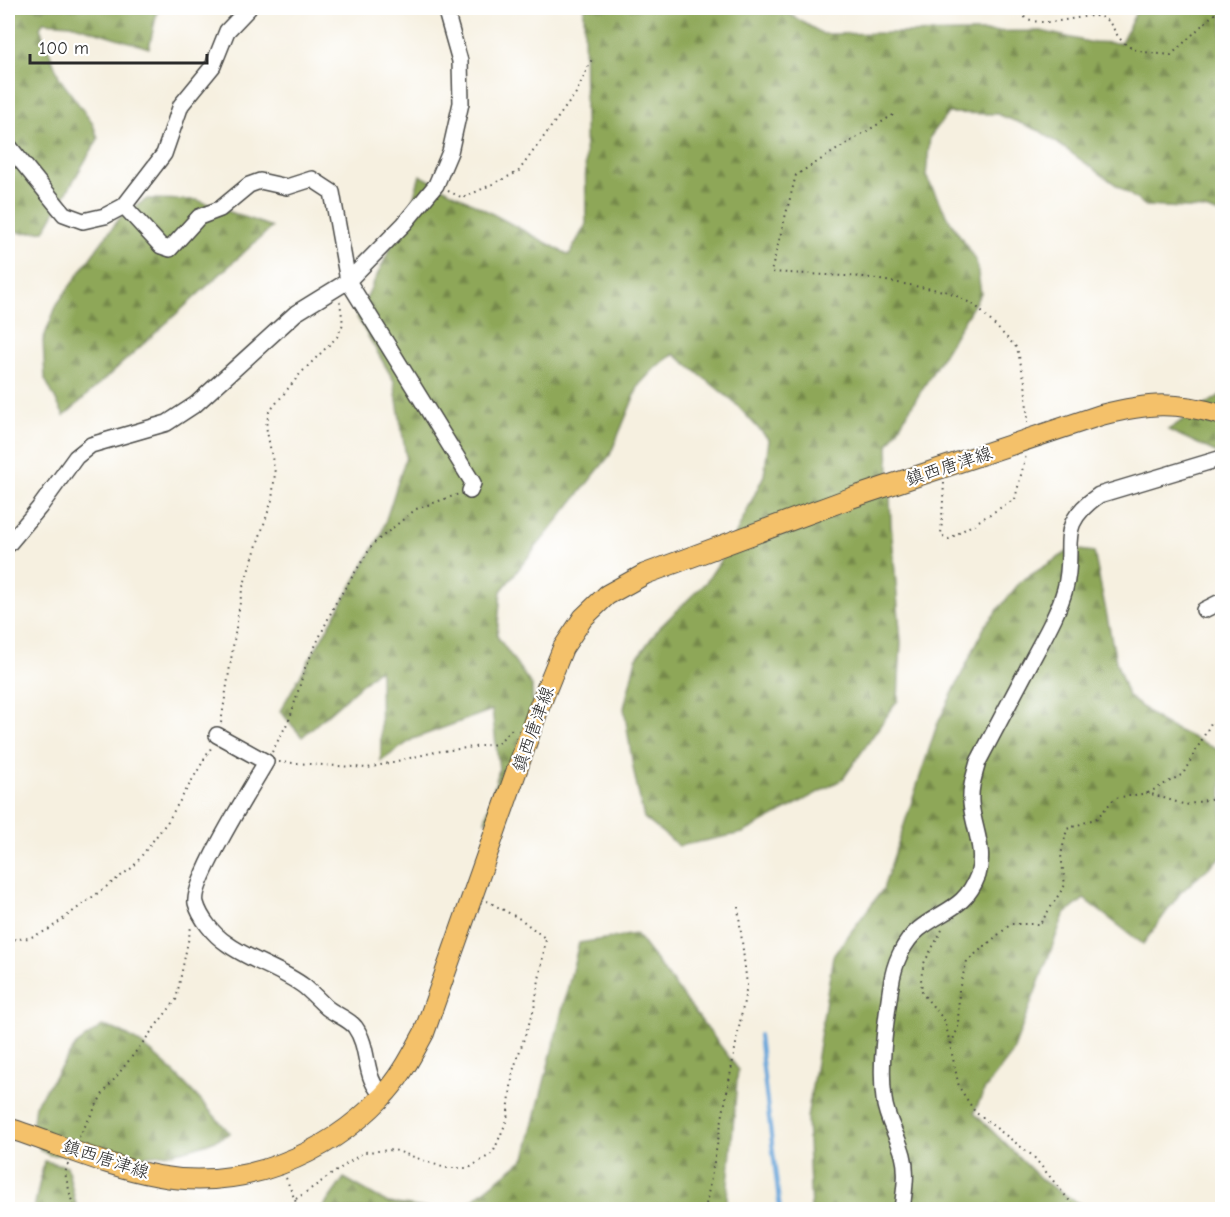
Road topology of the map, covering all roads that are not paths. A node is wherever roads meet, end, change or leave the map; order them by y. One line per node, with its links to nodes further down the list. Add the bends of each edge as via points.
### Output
1 (249, 8): 4 (street, via 227,31 213,66 181,105 164,154)
2 (445, 8): 5 (street, via 460,61 461,103 450,152 436,185 374,258)
3 (8, 145): 4 (street, via 64,214 83,221)
4 (124, 206): 5 (street, via 161,246 170,249 199,217 220,209 249,185 261,182 286,187 312,179 332,192)
5 (344, 284): 8 (street, via 473,483); 9 (street, via 296,314 187,411 167,423 91,445 76,457)
6 (1222, 415): 13 (main road, 鎮西唐津線, via 1172,404 1139,406 1101,415 851,498 645,574 607,595 583,618 563,648 424,1033)
7 (1222, 458): 15 (street, via 1099,495 1084,505 1068,532 1065,587 1058,607 978,762 972,783 971,804 981,852 978,874 967,896 954,909 920,928 906,943 892,983 884,1099 906,1172)
8 (470, 491)
9 (8, 545)
10 (1222, 604): 11 (street)
11 (1204, 610)
12 (218, 735): 13 (street, via 266,762 224,833 197,892 196,903 212,931 226,944 305,987 330,1011 354,1026 369,1062 369,1078)
13 (384, 1096): 14 (main road, 鎮西唐津線, via 332,1140 301,1158 233,1176 181,1178 131,1170)
14 (8, 1128)
15 (902, 1209)

